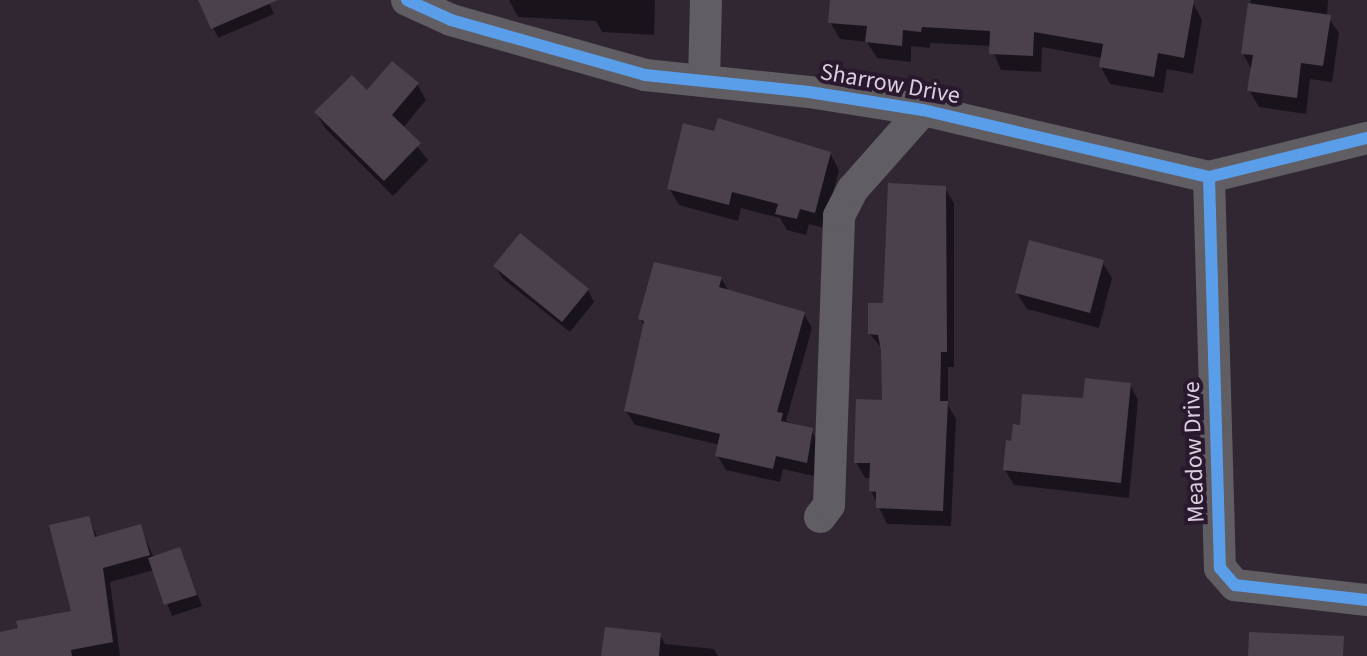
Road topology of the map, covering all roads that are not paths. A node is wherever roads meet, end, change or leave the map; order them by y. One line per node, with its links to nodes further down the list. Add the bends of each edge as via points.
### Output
1 (407, 0): 3 (street, Sharrow Drive, via 451,20 645,75)
2 (706, 0): 3 (street)
3 (704, 81): 4 (street, Sharrow Drive)
4 (923, 110): 6 (street, Sharrow Drive); 7 (street, via 853,189 839,216 829,505)
5 (1367, 138): 6 (street, Sharrow Drive)
6 (1209, 177): 8 (street, Meadow Drive, via 1220,568 1235,585)
7 (820, 517)
8 (1367, 600)

